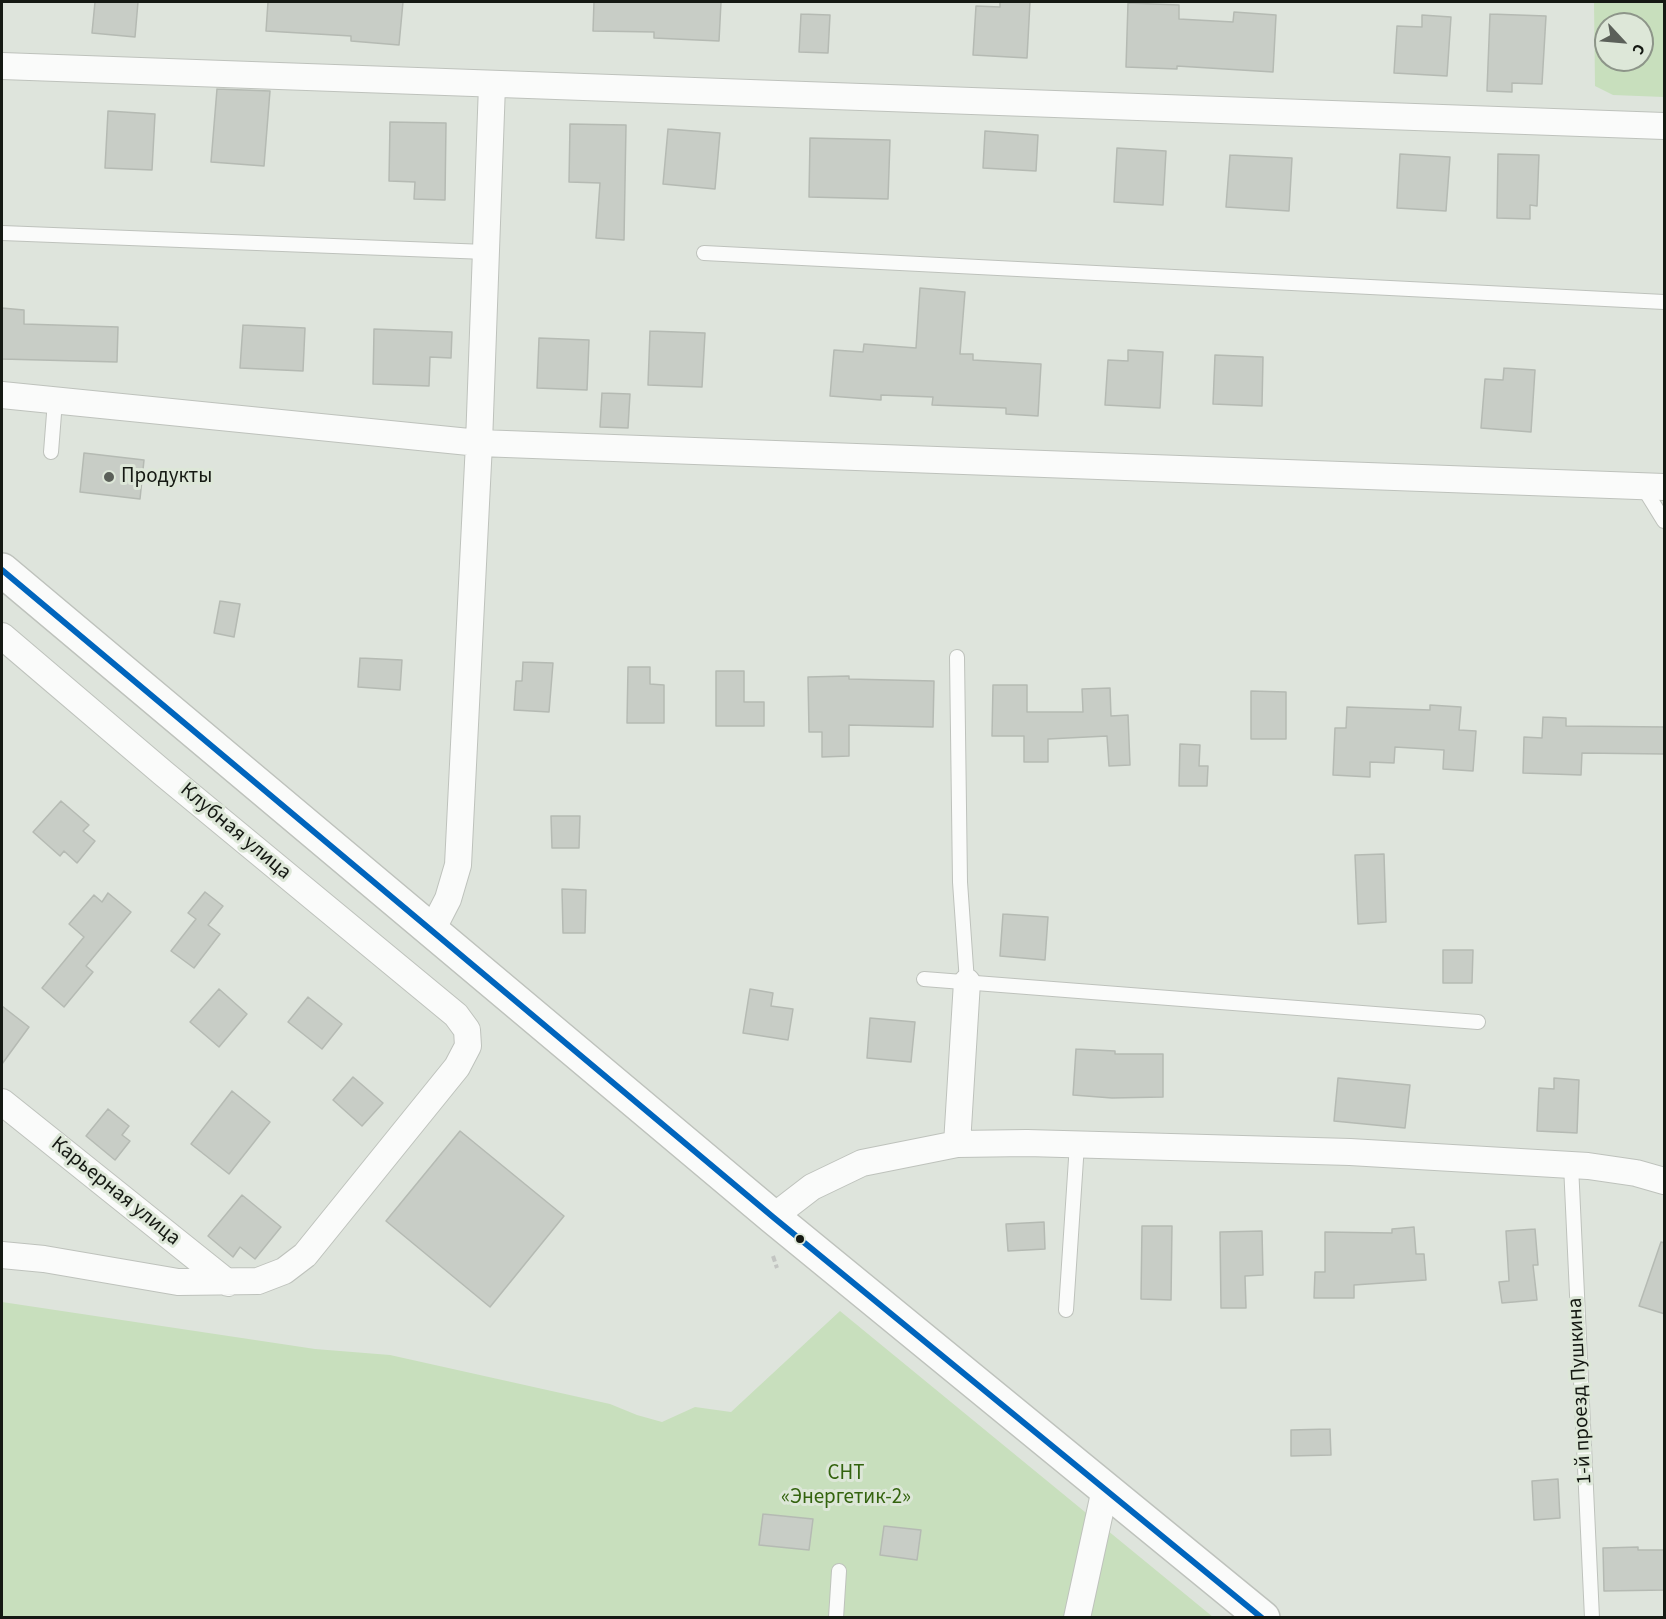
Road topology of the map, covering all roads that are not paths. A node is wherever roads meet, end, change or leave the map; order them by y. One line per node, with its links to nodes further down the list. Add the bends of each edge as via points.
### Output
1 (2, 66): 2 (street)
2 (492, 85): 3 (street); 5 (street)
3 (1665, 126)
4 (2, 233): 5 (lane)
5 (486, 252): 10 (street)
6 (704, 253): 7 (lane)
7 (1665, 302)
8 (2, 395): 9 (street)
9 (55, 401): 10 (street); 11 (lane)
10 (479, 443): 12 (street); 17 (street, via 458,865 448,899)
11 (51, 452)
12 (1654, 487): 13 (lane)
13 (1665, 521)
14 (2, 570): 17 (main road)
15 (2, 636): 28 (street, Клубная улица, via 456,1015 467,1030 468,1046 458,1067 304,1255 284,1271 258,1281)
16 (957, 657): 19 (lane, via 960,882)
17 (432, 930): 26 (main road)
18 (924, 980): 19 (lane)
19 (967, 982): 20 (lane); 22 (street)
20 (1478, 1022)
21 (2, 1102): 28 (street, Карьерная улица)
22 (957, 1144): 23 (street); 26 (street, via 862,1163 812,1187)
23 (1077, 1144): 24 (street, via 1350,1152); 29 (lane)
24 (1571, 1165): 25 (street, via 1636,1173); 35 (lane, 1-й проезд Пушкина)
25 (1665, 1181)
26 (773, 1217): 30 (main road)
27 (2, 1255): 28 (street, via 178,1282)
28 (228, 1283)
29 (1066, 1310)
30 (1106, 1489): 33 (street); 34 (main road)
31 (839, 1570): 32 (lane)
32 (836, 1617)
33 (1077, 1617)
34 (1263, 1617)
35 (1592, 1617)

